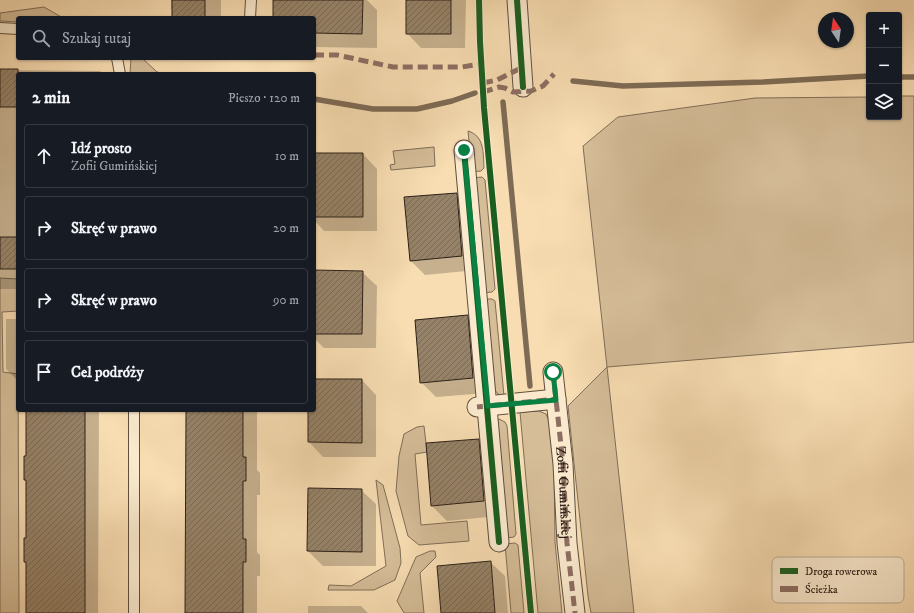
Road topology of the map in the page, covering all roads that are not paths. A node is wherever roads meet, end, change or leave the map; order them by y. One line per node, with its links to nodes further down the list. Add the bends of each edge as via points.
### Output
1 (250, 0): 3 (lane)
2 (517, 0): 8 (street)
3 (250, 16)
4 (0, 28): 5 (lane)
5 (16, 29)
6 (117, 60): 7 (lane)
7 (120, 72)
8 (523, 87)
9 (464, 150): 12 (street)
10 (553, 372): 11 (street, Zofii Gumińskiej)
11 (556, 400): 12 (street); 16 (street, Zofii Gumińskiej)
12 (482, 407): 14 (street)
13 (134, 412): 15 (lane)
14 (500, 542)
15 (134, 613)
16 (574, 613)

